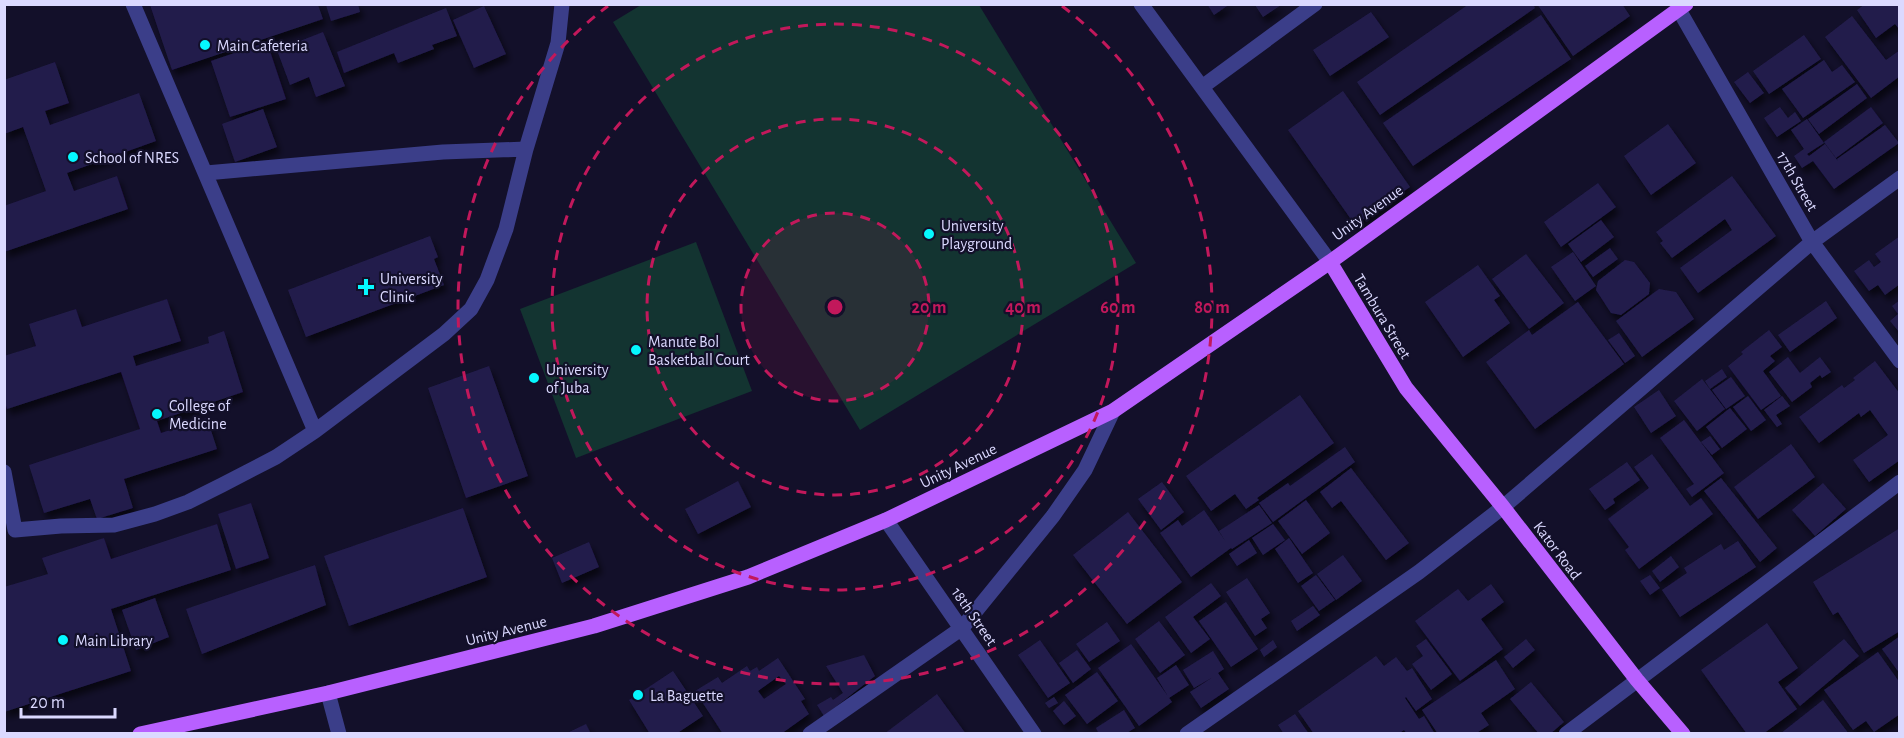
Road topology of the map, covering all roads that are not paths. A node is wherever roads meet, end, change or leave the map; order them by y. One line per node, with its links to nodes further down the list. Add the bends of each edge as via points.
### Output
1 (133, 4): 8 (street)
2 (562, 4): 7 (street, via 558,43)
3 (1142, 4): 6 (street)
4 (1315, 4): 6 (street)
5 (1683, 7): 10 (street, 17th Street); 11 (main road, Unity Avenue)
6 (1202, 87): 11 (street)
7 (526, 149): 8 (street, via 443,152); 15 (street, via 506,229 487,280 471,309 444,334)
8 (207, 173): 15 (street)
9 (1899, 178): 10 (street)
10 (1812, 242): 12 (street, 17th Street); 18 (street)
11 (1330, 262): 13 (main road, Tambura Street); 14 (main road, Unity Avenue)
12 (1899, 361)
13 (1406, 388): 18 (main road, Kator Road)
14 (1113, 411): 19 (main road, Unity Avenue); 21 (street, via 1085,470 1053,516)
15 (315, 431): 20 (street, via 276,457 188,502 155,514 114,525)
16 (4, 472): 20 (street)
17 (1899, 482): 22 (street)
18 (1503, 507): 22 (main road, Kator Road); 28 (street, via 1419,572)
19 (886, 520): 21 (street, 18th Street); 23 (main road, Unity Avenue, via 748,577 594,626)
20 (10, 531)
21 (962, 628): 26 (street); 27 (street, 18th Street)
22 (1637, 680): 29 (street); 30 (main road, Kator Road)
23 (328, 693): 24 (main road, Unity Avenue); 25 (street)
24 (140, 734)
25 (339, 734)
26 (810, 734)
27 (1034, 734)
28 (1187, 734)
29 (1566, 734)
30 (1683, 734)

